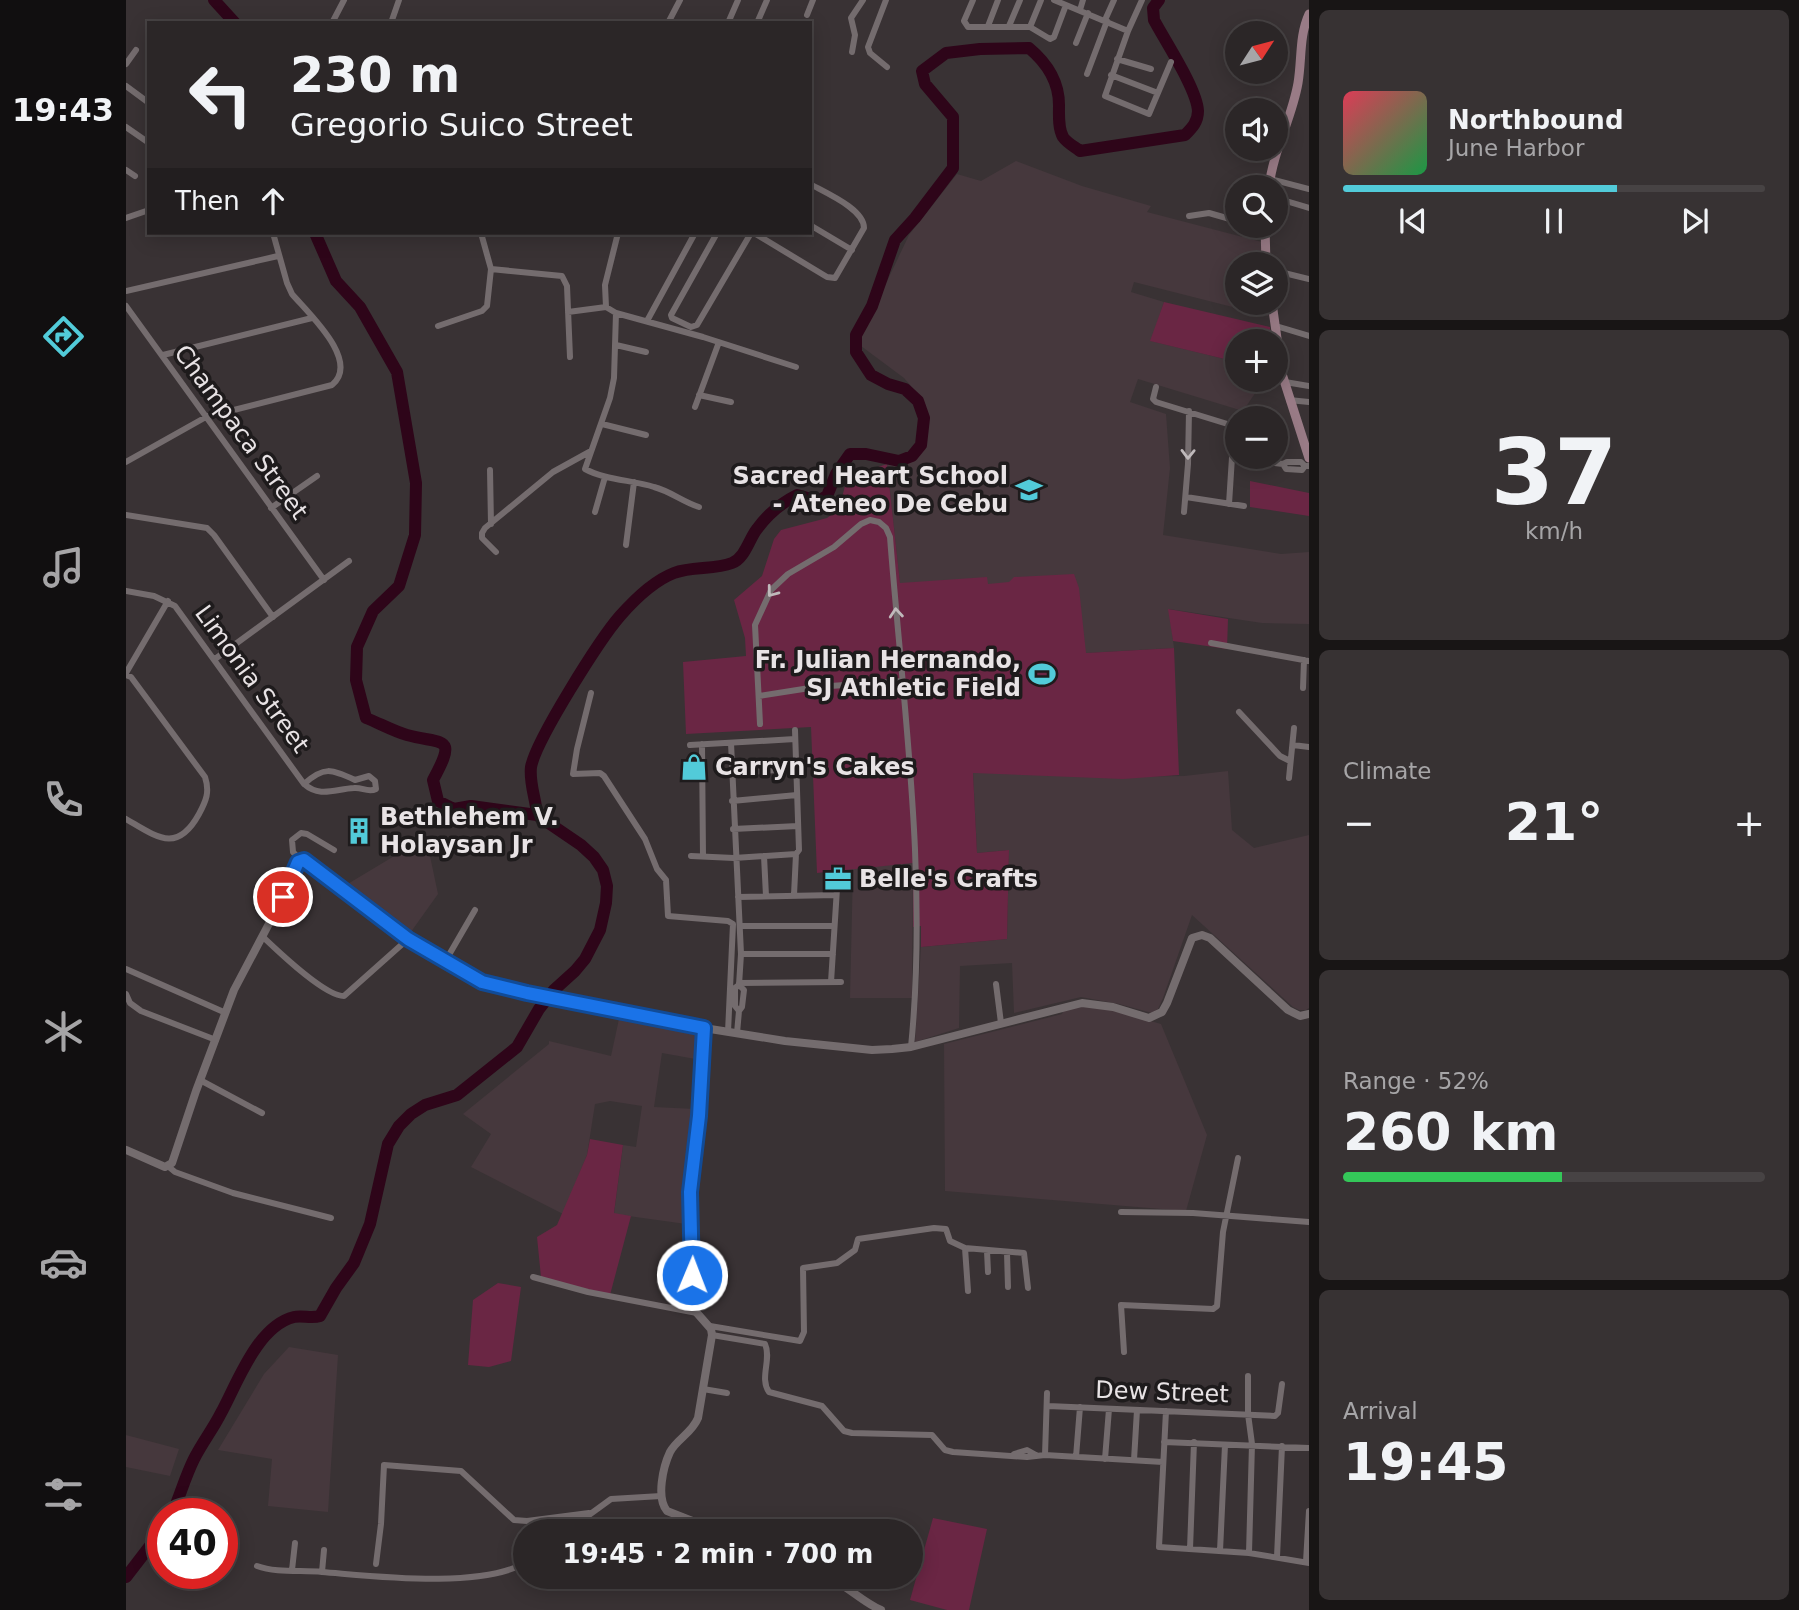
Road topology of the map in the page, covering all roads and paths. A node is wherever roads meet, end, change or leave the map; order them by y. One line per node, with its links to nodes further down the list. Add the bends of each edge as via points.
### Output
1 (344, 0): 23 (street)
2 (399, 0): 24 (street)
3 (680, 0): 25 (street)
4 (738, 0): 26 (street)
5 (767, 0): 27 (street)
6 (813, 0): 21 (street)
7 (863, 0): 34 (street, via 851,18)
8 (886, 0): 38 (street, via 868,49)
9 (973, 0): 28 (street, via 965,26)
10 (998, 0): 28 (street)
11 (1020, 0): 29 (street)
12 (1041, 0): 30 (street)
13 (1055, 0): 17 (street)
14 (1083, 0): 18 (street)
15 (1114, 0): 22 (street)
16 (1142, 0): 31 (street)
17 (1066, 5): 18 (street); 30 (street, via 1052,39)
18 (1080, 10): 19 (street)
19 (1088, 13): 22 (street); 32 (street)
20 (1309, 14): 48 (main road, via 1298,84)
21 (807, 15)
22 (1106, 20): 31 (street); 40 (street)
23 (333, 21)
24 (392, 21)
25 (669, 21)
26 (729, 21)
27 (758, 21)
28 (988, 26): 29 (street)
29 (1009, 26): 30 (street)
30 (1030, 27)
31 (1128, 31): 35 (street)
32 (1076, 43)
33 (136, 50): 37 (street)
34 (852, 52)
35 (1117, 58): 39 (street); 41 (street)
36 (1171, 62): 43 (street)
37 (126, 64)
38 (887, 67)
39 (1151, 69)
40 (1087, 74)
41 (1111, 75): 43 (street); 43 (street, via 1105,96 1147,115)
42 (126, 86): 44 (street)
43 (1158, 93)
44 (147, 102)
45 (126, 127): 46 (street)
46 (147, 143)
47 (126, 170): 49 (street)
48 (1271, 175)
49 (135, 176)
50 (812, 185): 67 (street, via 861,217 864,228)
51 (1288, 186): 52 (street)
52 (1309, 189)
53 (1288, 202): 54 (street)
54 (1309, 208)
55 (147, 212): 57 (street)
56 (1189, 216): 58 (street, via 1209,213)
57 (126, 218)
58 (1225, 218)
59 (812, 226): 67 (street)
60 (273, 235): 68 (street)
61 (482, 235): 69 (street)
62 (618, 235): 74 (street, via 605,285)
63 (694, 235): 79 (street)
64 (716, 235): 65 (street, via 670,316 691,327 697,325)
65 (752, 235)
66 (756, 235): 67 (street, via 830,278 837,275)
67 (852, 250)
68 (278, 256): 72 (street); 78 (street, via 292,293)
69 (491, 269): 75 (street, via 562,276); 80 (street, via 485,309)
70 (1288, 274): 71 (street)
71 (1309, 279)
72 (126, 291)
73 (126, 306): 87 (street, Champaca Street)
74 (606, 307): 75 (street); 76 (street)
75 (568, 312): 88 (street)
76 (616, 313): 79 (street); 85 (street)
77 (1274, 315): 81 (main road)
78 (312, 318): 87 (street); 100 (street, via 339,353 338,380)
79 (647, 321): 84 (street)
80 (438, 326)
81 (1276, 326): 82 (main road); 83 (street)
82 (1276, 329)
83 (1309, 336)
84 (719, 342): 89 (street); 94 (street)
85 (616, 345): 86 (street); 102 (street)
86 (646, 352)
87 (163, 355): 100 (street, Champaca Street)
88 (570, 357)
89 (796, 367)
90 (1288, 382): 91 (street)
91 (1309, 386)
92 (1156, 387): 99 (street, via 1155,402)
93 (1287, 392): 95 (main road)
94 (699, 395): 96 (street); 98 (street)
95 (1289, 400): 97 (street); 106 (main road)
96 (731, 402)
97 (1309, 402)
98 (695, 407)
99 (1189, 411): 101 (street); 113 (street, one-way to 113)
100 (206, 417): 105 (street); 117 (street, Champaca Street)
101 (1225, 422)
102 (602, 424): 103 (street); 104 (street)
103 (646, 435)
104 (591, 451): 111 (street, via 585,469); 121 (street, via 554,472)
105 (127, 459)
106 (1308, 463): 108 (street, via 1303,470)
107 (1232, 469): 114 (street)
108 (1286, 469)
109 (490, 470): 121 (street)
110 (317, 476): 117 (street)
111 (605, 477): 112 (street); 118 (street)
112 (634, 482): 116 (street, via 657,487); 122 (street)
113 (1186, 497): 114 (street); 119 (street)
114 (1228, 504): 115 (street)
115 (1244, 506)
116 (699, 507)
117 (271, 508): 125 (street, Champaca Street)
118 (595, 512)
119 (1184, 512)
120 (126, 515): 128 (street, via 207,528)
121 (491, 524): 123 (street, via 482,538)
122 (626, 545)
123 (496, 552)
124 (349, 561): 125 (street)
125 (324, 580): 128 (street)
126 (126, 591): 127 (street, Limonia Street)
127 (168, 601): 130 (street, Limonia Street); 132 (street)
128 (273, 617): 130 (street)
129 (1211, 643): 131 (street)
130 (215, 659): 151 (street, Limonia Street)
131 (1307, 660): 134 (street)
132 (126, 674): 154 (street, via 205,777 208,792 190,830 177,837 160,836)
133 (902, 681): 136 (street); 136 (street, one-way to 136, via 890,537 879,522 870,520 771,590 755,625); 189 (street, via 917,871)
134 (1303, 688)
135 (591, 693): 187 (street, via 573,774 604,776 666,880 668,916 733,925)
136 (759, 696): 138 (street)
137 (1239, 712): 147 (street)
138 (760, 724)
139 (1294, 728): 144 (street)
140 (795, 730): 141 (street)
141 (796, 739): 142 (street); 148 (street)
142 (731, 743): 143 (street); 149 (street)
143 (702, 744): 145 (street); 160 (street)
144 (1293, 744): 146 (street); 147 (street)
145 (690, 745)
146 (1309, 747)
147 (1290, 761): 150 (street)
148 (797, 768): 149 (street); 152 (street)
149 (731, 774): 153 (street)
150 (1289, 778)
151 (304, 784): 151 (street, Limonia Street, via 321,792 355,784 326,770)
152 (797, 795): 153 (street); 155 (street)
153 (732, 801): 156 (street)
154 (126, 819)
155 (798, 826): 156 (street); 158 (street)
156 (733, 829): 162 (street)
157 (334, 850): 163 (street, via 301,833 292,840 293,852)
158 (796, 854): 161 (street); 165 (street)
159 (691, 856): 160 (street)
160 (703, 856): 162 (street)
161 (764, 856): 162 (street); 167 (street)
162 (734, 858): 168 (street)
163 (300, 860): 172 (street); 173 (street)
164 (838, 873): 166 (street)
165 (794, 895): 166 (street); 167 (street)
166 (836, 895): 171 (street)
167 (765, 896): 168 (street)
168 (738, 897): 170 (street)
169 (475, 910): 176 (street)
170 (740, 926): 171 (street); 174 (street)
171 (834, 926): 175 (street)
172 (262, 936): 173 (street, via 313,980 344,996); 183 (street)
173 (408, 939): 176 (street)
174 (740, 954): 175 (street); 180 (street)
175 (833, 954): 178 (street)
176 (446, 960): 186 (street, via 482,982)
177 (126, 970): 183 (street)
178 (831, 982): 179 (street); 180 (street)
179 (841, 982)
180 (739, 984): 187 (street)
181 (996, 984): 185 (street)
182 (126, 994): 188 (street, via 141,1011)
183 (226, 1013): 188 (street)
184 (1309, 1014): 185 (street, via 1300,1016 1287,1010 1202,935 1192,938 1167,1003 1156,1017 1082,1003)
185 (1000, 1023): 189 (street)
186 (704, 1028): 187 (street); 207 (street, via 690,1203 691,1290)
187 (733, 1033): 189 (street, via 872,1050)
188 (216, 1040): 190 (street)
189 (911, 1047)
190 (200, 1080): 191 (street); 194 (street)
191 (262, 1113)
192 (126, 1150): 194 (street)
193 (1238, 1158): 196 (street)
194 (169, 1167): 197 (street, via 233,1193)
195 (1121, 1212): 196 (street)
196 (1226, 1216): 198 (street); 209 (street, via 1216,1308 1121,1305)
197 (331, 1218)
198 (1309, 1222)
199 (965, 1248): 200 (street); 206 (street); 208 (street, via 950,1241 946,1229 858,1239 855,1250 837,1263 803,1268 800,1341)
200 (987, 1251): 201 (street); 202 (street)
201 (1007, 1253): 204 (street); 205 (street, via 1024,1253)
202 (988, 1272)
203 (533, 1277): 207 (street)
204 (1008, 1287)
205 (1028, 1288)
206 (968, 1291)
207 (697, 1313): 208 (street)
208 (711, 1330): 212 (street); 227 (street, via 765,1344 766,1389 822,1406 844,1431 932,1435 945,1450 1013,1455 1027,1450)
209 (1124, 1352)
210 (1248, 1376): 220 (street)
211 (1282, 1384): 220 (street, Dew Street, via 1275,1416)
212 (702, 1389): 213 (street); 232 (street, via 695,1426 670,1452)
213 (727, 1393)
214 (1047, 1393): 215 (street)
215 (1048, 1406): 216 (street, Dew Street); 227 (street)
216 (1080, 1407): 217 (street, Dew Street); 228 (street)
217 (1109, 1409): 218 (street, Dew Street); 229 (street)
218 (1137, 1410): 219 (street, Dew Street); 230 (street)
219 (1166, 1411): 220 (street, Dew Street); 221 (street)
220 (1248, 1414): 223 (street)
221 (1164, 1442): 222 (street); 231 (street)
222 (1194, 1442): 224 (street); 238 (street)
223 (1252, 1444): 224 (street); 225 (street); 241 (street)
224 (1225, 1445): 240 (street)
225 (1282, 1446): 226 (street); 242 (street)
226 (1309, 1448)
227 (1045, 1455): 228 (street)
228 (1076, 1457): 229 (street)
229 (1105, 1459): 230 (street)
230 (1134, 1460): 231 (street)
231 (1163, 1462): 238 (street, via 1159,1547)
232 (661, 1496): 234 (street, via 611,1499); 236 (street, via 667,1511)
233 (1309, 1511): 243 (street)
234 (589, 1514): 235 (street); 244 (street, via 514,1520 461,1471 384,1465)
235 (583, 1519)
236 (687, 1519)
237 (295, 1542): 247 (street)
238 (1190, 1549): 240 (street)
239 (324, 1550): 248 (street)
240 (1220, 1551): 241 (street)
241 (1249, 1553): 242 (street)
242 (1277, 1557): 243 (street)
243 (1308, 1562)
244 (376, 1564)
245 (257, 1566): 247 (street)
246 (513, 1568): 248 (street, via 438,1579)
247 (292, 1570): 248 (street)
248 (322, 1572)
249 (849, 1589): 250 (street)
250 (881, 1610)

